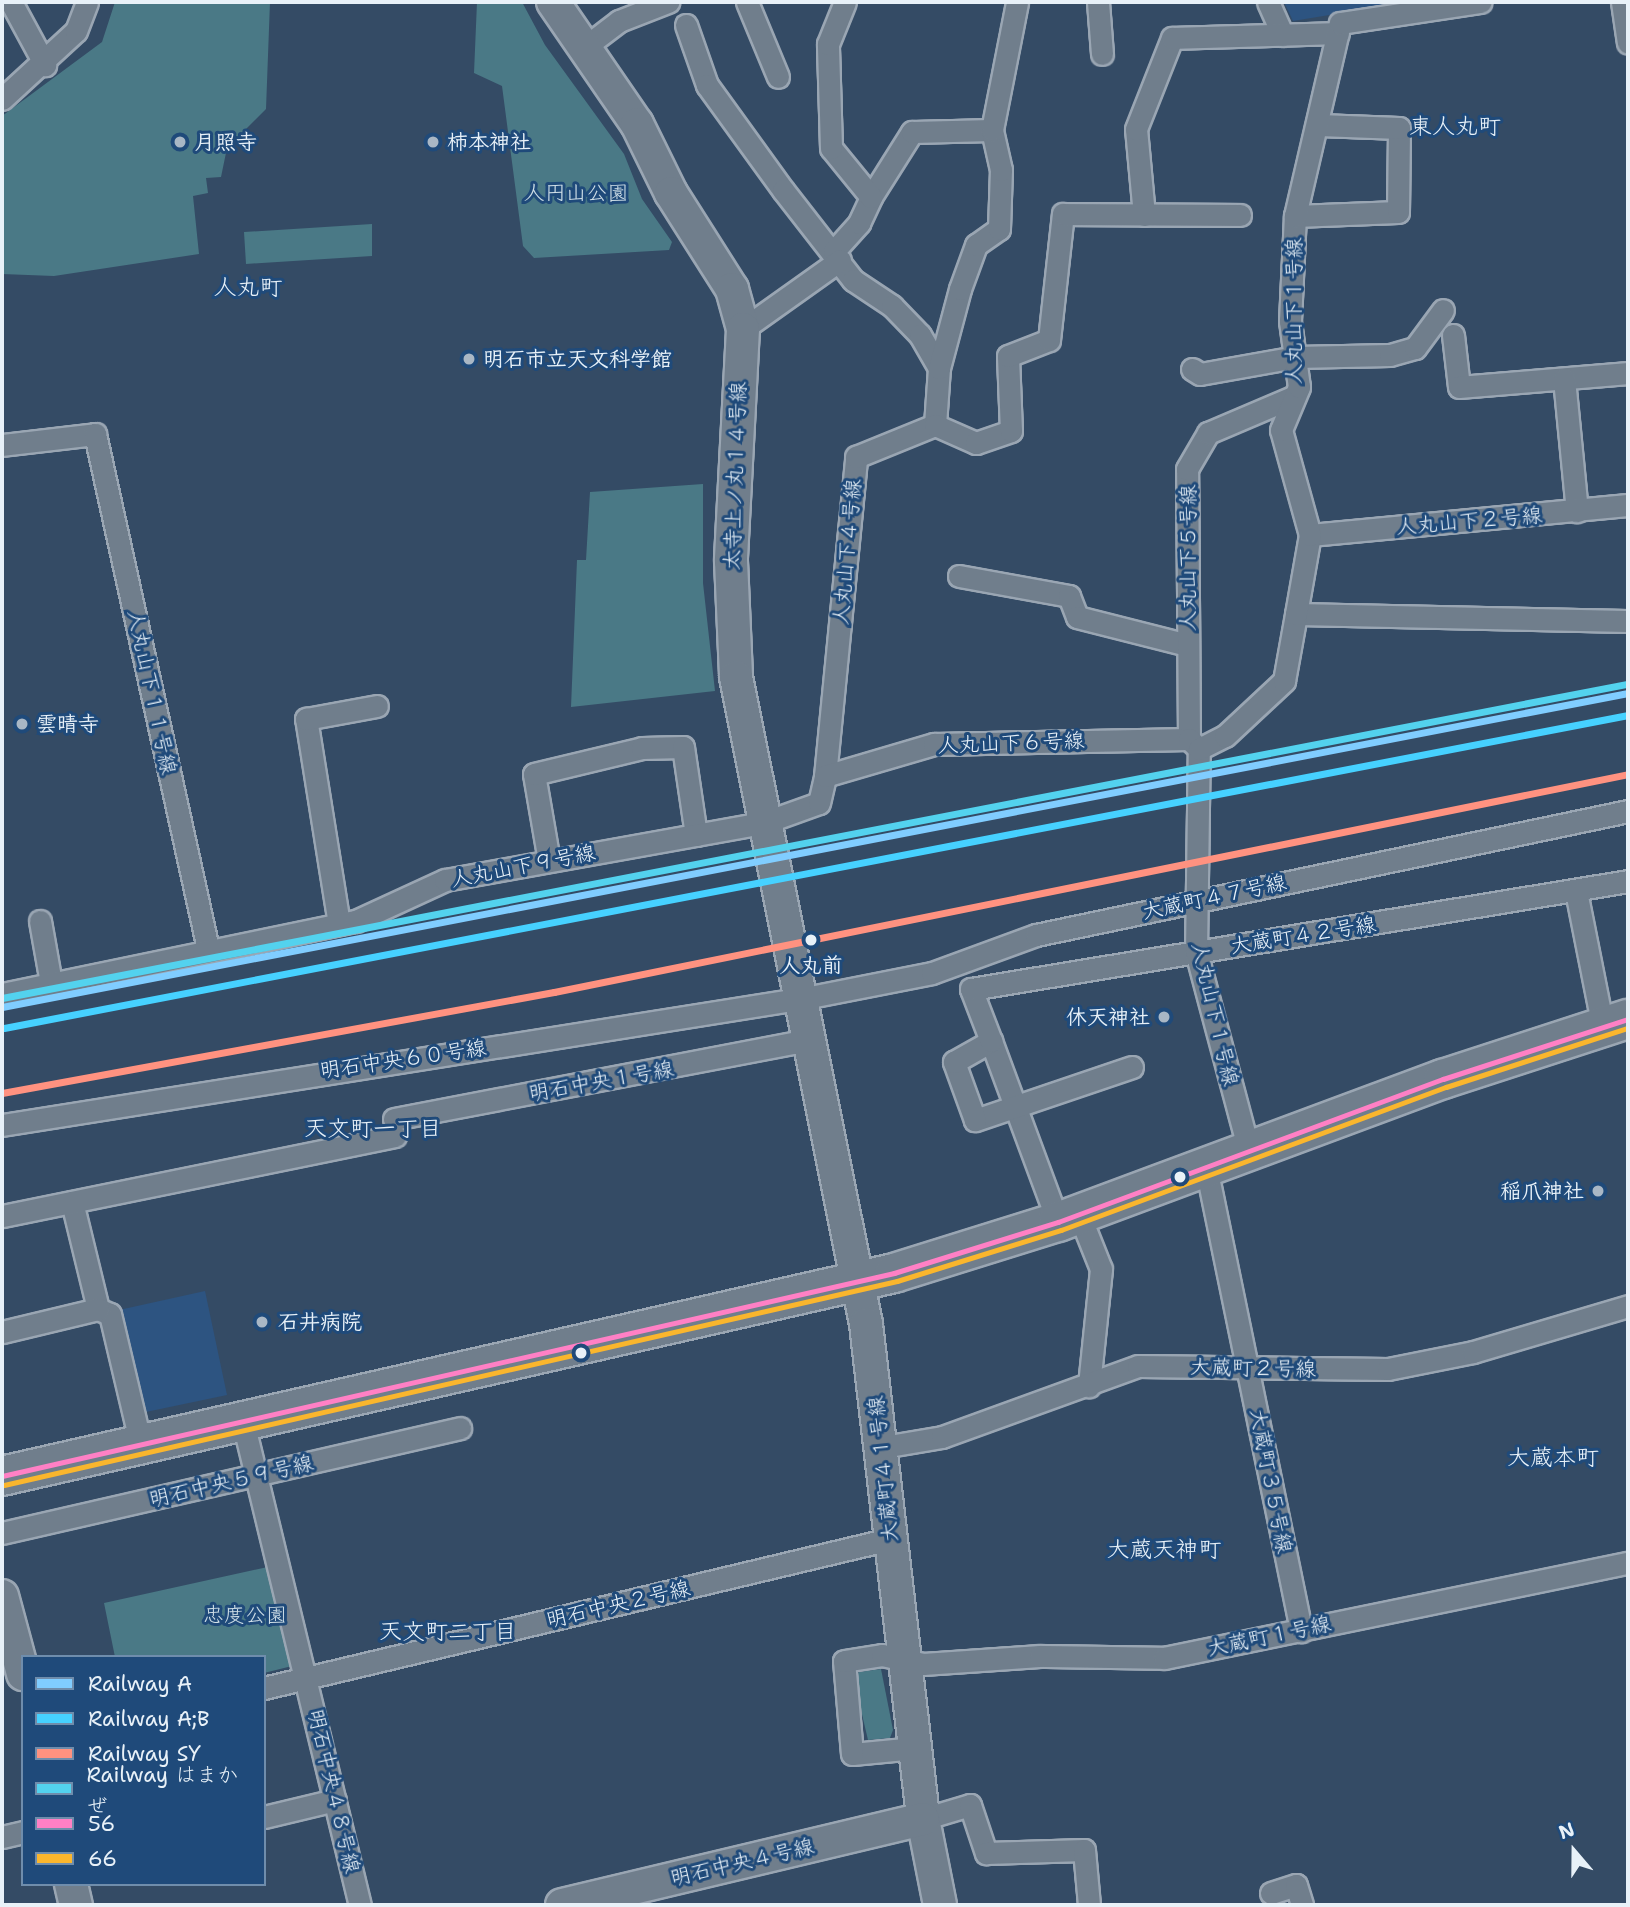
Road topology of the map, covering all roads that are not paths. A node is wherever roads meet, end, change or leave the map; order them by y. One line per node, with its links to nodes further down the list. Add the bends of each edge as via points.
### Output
1 (11, 2): 18 (street)
2 (87, 2): 18 (street, via 76,31)
3 (553, 2): 16 (street, 太寺上ノ丸１４号線)
4 (668, 2): 16 (street, via 619,21)
5 (747, 2): 19 (street)
6 (845, 2): 23 (street, via 828,44 831,148)
7 (1017, 2): 22 (street)
8 (1098, 2): 17 (street)
9 (1268, 2): 14 (street)
10 (1480, 2): 13 (street, via 1340,23)
11 (1622, 2): 15 (street)
12 (686, 25): 27 (street, via 707,85)
13 (1338, 33): 14 (street); 21 (street, 人丸山下１号線)
14 (1283, 35): 24 (street, via 1172,38 1136,129)
15 (1628, 43)
16 (581, 50): 29 (street, 太寺上ノ丸１４号線, via 637,124 671,193 732,289)
17 (1102, 54)
18 (45, 65): 20 (street)
19 (778, 77)
20 (2, 99)
21 (1319, 125): 26 (street, 人丸山下１号線); 26 (street, via 1399,128 1398,212)
22 (992, 130): 23 (street, via 912,132); 32 (street, via 1001,170 999,229 976,245)
23 (871, 197): 27 (street)
24 (1144, 215): 25 (street); 37 (street, via 1063,214 1049,340 1008,356 1011,431 976,443)
25 (1240, 215)
26 (1295, 216): 31 (street, 人丸山下１号線)
27 (837, 256): 29 (street); 32 (street, via 853,280 892,306 920,335)
28 (1443, 310): 31 (street, via 1415,348 1390,355)
29 (743, 328): 50 (street, 太寺上ノ丸１４号線, via 735,403 733,618 736,677)
30 (1453, 335): 35 (street, via 1459,387)
31 (1295, 357): 33 (street, via 1200,374); 36 (street, 人丸山下１号線, via 1299,387)
32 (939, 368): 37 (street)
33 (1192, 369)
34 (1628, 373): 35 (street)
35 (1564, 379): 40 (street)
36 (1293, 397): 41 (street, 人丸山下１号線, via 1281,430); 45 (street, 人丸山下５号線, via 1208,433 1187,469)
37 (935, 425): 48 (street, 人丸山下４号線, via 856,457)
38 (2, 445): 58 (street, 人丸山下１１号線, via 95,435)
39 (1628, 505): 40 (street, 人丸山下２号線)
40 (1577, 511): 41 (street, 人丸山下２号線)
41 (1310, 535): 43 (street, 人丸山下１号線)
42 (959, 576): 45 (street, via 1069,596 1077,617)
43 (1296, 614): 44 (street); 47 (street, 人丸山下１号線, via 1284,681 1224,736)
44 (1628, 621)
45 (1188, 645): 47 (street, 人丸山下５号線)
46 (377, 706): 57 (street, via 306,719)
47 (1194, 744): 48 (street, 人丸山下６号線, via 933,744); 55 (street, 人丸山下１号線)
48 (825, 776): 50 (street, via 818,803)
49 (1628, 811): 55 (street, 大蔵町４７号線)
50 (763, 823): 51 (street, 人丸山下９号線); 62 (street, 太寺上ノ丸１４号線)
51 (696, 835): 52 (street, 人丸山下９号線); 52 (street, via 683,747 642,748 534,775)
52 (550, 861): 57 (street, 人丸山下９号線, via 445,880)
53 (1628, 881): 54 (street, 大蔵町４２号線)
54 (1576, 891): 59 (street, 大蔵町４２号線); 63 (street)
55 (1194, 902): 59 (street, 人丸山下１号線); 62 (street, 大蔵町４７号線, via 1037,935 932,973)
56 (40, 921): 60 (street)
57 (339, 924): 58 (street, 人丸山下９号線)
58 (208, 949): 60 (street, 人丸山下９号線)
59 (1196, 952): 65 (street, 大蔵町４２号線, via 971,989); 69 (street, 人丸山下１号線)
60 (51, 983): 61 (street, 人丸山下９号線)
61 (2, 994)
62 (804, 998): 64 (street, 太寺上ノ丸１４号線); 68 (street, 明石中央６０号線)
63 (1616, 1023): 69 (highway)
64 (807, 1040): 71 (street, 明石中央１号線); 74 (street, 大蔵町４１号線)
65 (991, 1041): 67 (street); 67 (street, via 954,1062 975,1120)
66 (1132, 1068): 67 (street)
67 (1015, 1106): 73 (street)
68 (2, 1125)
69 (1249, 1152): 70 (highway)
70 (1206, 1167): 73 (highway); 78 (street, 大蔵町３５号線)
71 (72, 1202): 72 (street, 明石中央１号線); 76 (street)
72 (2, 1216)
73 (1069, 1218): 74 (highway); 79 (street, via 1101,1269)
74 (857, 1280): 80 (highway); 83 (street, 大蔵町４１号線)
75 (1628, 1306): 78 (street, 大蔵町２号線, via 1473,1352 1388,1369)
76 (98, 1309): 77 (street); 82 (street, via 110,1314)
77 (2, 1332)
78 (1249, 1369): 79 (street, 大蔵町２号線, via 1138,1366); 90 (street, 大蔵町３５号線)
79 (1089, 1386): 83 (street, 大蔵町２号線, via 942,1437)
80 (243, 1422): 82 (highway); 84 (street, 明石中央４８号線)
81 (460, 1428): 84 (street, 明石中央５９号線)
82 (141, 1445): 85 (highway)
83 (883, 1447): 87 (street, 大蔵町４１号線)
84 (256, 1475): 86 (street, 明石中央５９号線); 93 (street, 明石中央４８号線)
85 (2, 1476)
86 (2, 1533)
87 (890, 1539): 91 (street, 大蔵町４１号線); 93 (street, 明石中央２号線)
88 (1628, 1563): 90 (street, 大蔵町１号線)
89 (4, 1611): 92 (street)
90 (1301, 1631): 91 (street, 大蔵町１号線, via 1164,1658 1040,1656 923,1664)
91 (905, 1659): 95 (street, 大蔵町４１号線); 95 (street, via 844,1661 852,1754)
92 (21, 1667)
93 (307, 1678): 94 (street, 明石中央２号線); 96 (street, 明石中央４８号線)
94 (266, 1688)
95 (915, 1748): 98 (street, 大蔵町４１号線)
96 (335, 1800): 97 (street); 105 (street, 明石中央４８号線)
97 (266, 1816)
98 (923, 1819): 103 (street, via 970,1805 986,1853 1084,1850); 106 (street, 明石中央４号線); 107 (street, 大蔵町４１号線)
99 (21, 1832): 100 (street)
100 (2, 1837)
101 (71, 1886): 104 (street)
102 (1271, 1893): 108 (street, via 1296,1885)
103 (1088, 1895)
104 (76, 1905)
105 (360, 1905)
106 (562, 1905)
107 (940, 1905)
108 (1302, 1905)

